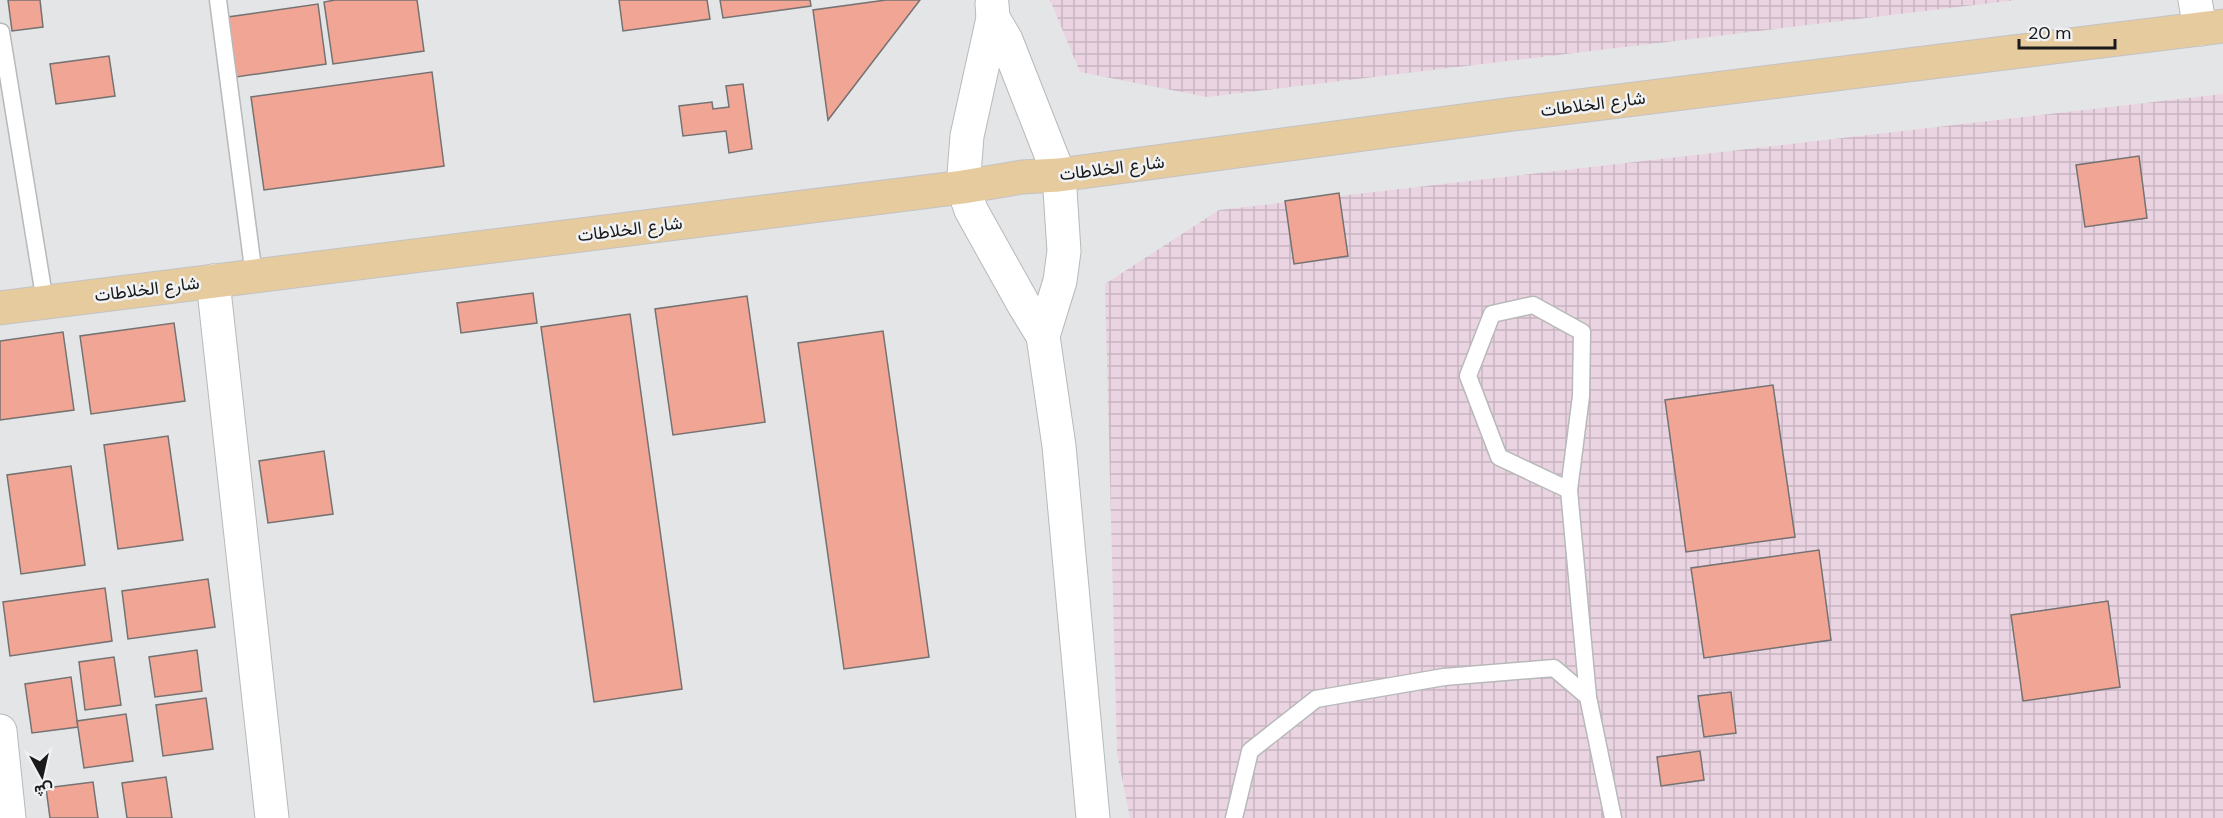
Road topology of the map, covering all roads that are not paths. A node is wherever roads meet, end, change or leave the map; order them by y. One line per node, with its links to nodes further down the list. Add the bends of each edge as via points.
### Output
1 (218, 0): 7 (lane)
2 (992, 9): 5 (street); 6 (street, via 967,136)
3 (2206, 19): 5 (main road, شارع الخلاطات)
4 (1, 32): 9 (lane)
5 (1059, 175): 6 (main road, شارع الخلاطات); 11 (street, via 1064,251 1060,281)
6 (963, 187): 7 (main road, شارع الخلاطات); 11 (street, via 971,210)
7 (254, 276): 8 (main road, شارع الخلاطات)
8 (213, 281): 9 (main road, شارع الخلاطات); 16 (street)
9 (45, 302): 10 (main road, شارع الخلاطات)
10 (0, 308)
11 (1043, 336): 17 (street, via 1059,446)
12 (1569, 490): 12 (lane, via 1581,396 1582,332 1533,305 1492,314 1468,376 1499,458); 13 (lane)
13 (1588, 697): 18 (lane, via 1554,668 1444,677 1316,699 1250,751); 19 (lane)
14 (0, 731): 15 (street)
15 (9, 818)
16 (272, 818)
17 (1093, 818)
18 (1234, 818)
19 (1614, 818)

